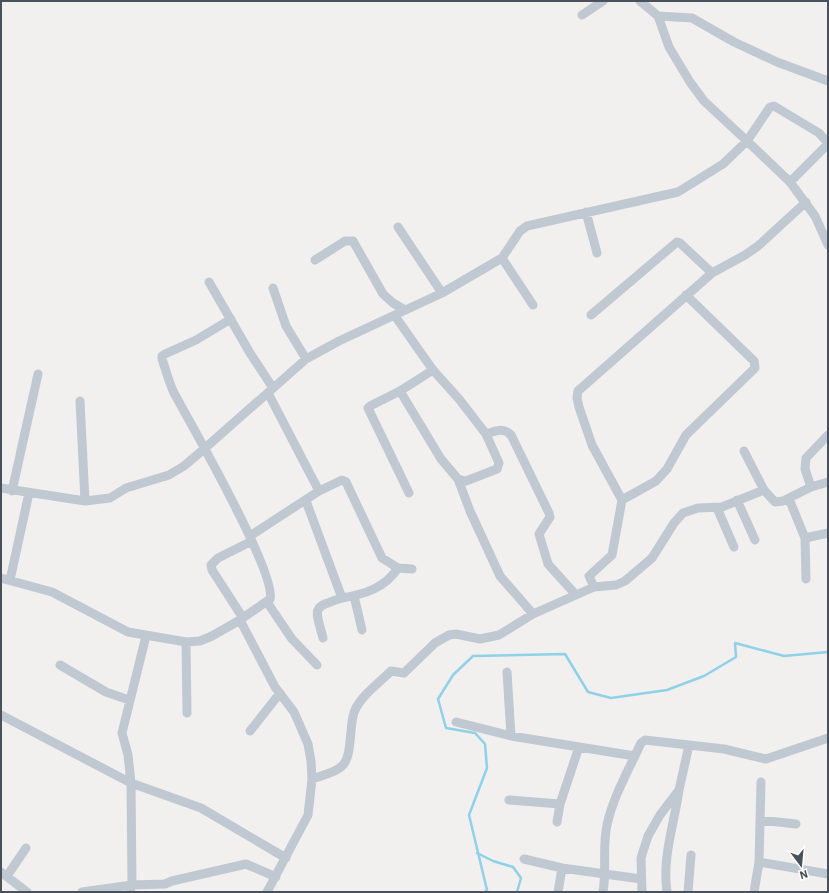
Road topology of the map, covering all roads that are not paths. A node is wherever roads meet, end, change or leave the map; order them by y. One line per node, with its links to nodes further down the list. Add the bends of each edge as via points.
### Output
1 (603, 1): 3 (street)
2 (640, 1): 4 (street)
3 (582, 15)
4 (658, 16): 5 (street, via 692,18 734,42 777,62); 6 (street, via 669,47 690,82 704,101)
5 (828, 81)
6 (747, 141): 7 (street, via 770,107 774,106 818,133); 8 (street); 10 (street, via 723,164 678,192)
7 (828, 143): 8 (street)
8 (790, 182): 9 (street)
9 (806, 202): 12 (street); 16 (street, via 758,246)
10 (586, 212): 13 (street); 14 (street, via 527,226 520,231)
11 (398, 227): 19 (street)
12 (828, 246)
13 (597, 253)
14 (502, 258): 19 (street); 21 (street)
15 (315, 260): 22 (street, via 345,241 353,241 383,294)
16 (712, 272): 20 (street); 23 (street, via 677,242)
17 (209, 282): 25 (street)
18 (273, 288): 26 (street, via 283,321)
19 (442, 293): 22 (street)
20 (686, 295): 46 (street, via 578,391 579,407 592,445); 46 (street, via 754,360 754,368 686,435 667,469 656,481)
21 (533, 305)
22 (405, 310): 24 (street)
23 (591, 315)
24 (395, 316): 26 (street); 27 (street)
25 (230, 319): 29 (street); 34 (street, via 196,340 162,356 174,392)
26 (306, 359): 29 (street)
27 (434, 370): 30 (street); 32 (street)
28 (38, 374): 41 (street)
29 (271, 390): 34 (street); 42 (street)
30 (400, 392): 36 (street, via 441,459); 44 (street, via 370,406 368,412)
31 (80, 401): 48 (street)
32 (486, 434): 36 (street, via 499,466 466,481); 61 (street, via 506,430 511,435 550,517 539,534 546,560)
33 (828, 435): 38 (street, via 806,458 805,469)
34 (204, 449): 48 (street, via 169,475 126,488 110,498); 52 (street)
35 (744, 451): 40 (street)
36 (458, 479): 65 (street, via 500,576)
37 (828, 482): 38 (street)
38 (811, 486): 45 (street)
39 (1, 488): 41 (street)
40 (764, 490): 45 (street, via 775,502); 47 (street)
41 (12, 491): 43 (street)
42 (319, 491): 49 (street); 56 (street, via 337,481 346,482 378,552 386,562)
43 (29, 493): 48 (street); 58 (street)
44 (409, 493)
45 (789, 499): 53 (street)
46 (622, 500): 60 (street, via 612,555 590,576)
47 (737, 500): 50 (street); 54 (street)
48 (85, 501)
49 (306, 501): 52 (street); 63 (street)
50 (717, 508): 55 (street); 60 (street, via 698,508 683,513 646,564 616,585)
51 (828, 533): 53 (street)
52 (251, 538): 64 (street, via 271,589 270,599); 66 (street, via 211,564)
53 (805, 538): 59 (street)
54 (755, 540)
55 (734, 547)
56 (398, 568): 57 (street); 62 (street, via 385,583 374,590)
57 (412, 569)
58 (6, 579): 68 (street, via 52,592 128,632)
59 (806, 579)
60 (594, 587): 61 (street)
61 (576, 595): 65 (street)
62 (354, 596): 63 (street); 67 (street)
63 (342, 598): 69 (street, via 320,605 317,609)
64 (266, 602): 66 (street); 72 (street, via 292,639)
65 (533, 614): 85 (street, via 506,632 489,638 449,635 435,643 404,673 391,672 356,708 348,757 342,766 335,772)
66 (241, 619): 70 (street, via 212,636 200,641); 74 (street)
67 (362, 630)
68 (146, 636): 70 (street); 75 (street)
69 (323, 638)
70 (186, 642): 76 (street)
71 (60, 665): 75 (street, via 106,692)
72 (317, 665)
73 (507, 672): 80 (street)
74 (280, 693): 79 (street); 85 (street, via 294,712 308,744)
75 (129, 700): 87 (street, via 122,734)
76 (188, 713)
77 (1, 715): 87 (street)
78 (456, 722): 80 (street)
79 (250, 731)
80 (510, 736): 83 (street)
81 (828, 738): 82 (street, via 766,759 724,749)
82 (689, 745): 84 (street, via 645,740 641,743); 88 (street)
83 (578, 746): 84 (street); 90 (street)
84 (636, 756): 102 (street, via 607,824)
85 (312, 779): 96 (street, via 308,816)
86 (761, 782): 91 (street)
87 (131, 783): 96 (street, via 201,808); 105 (street)
88 (680, 790): 104 (street, via 660,815 648,836 641,858); 112 (street, via 666,852)
89 (509, 800): 90 (street)
90 (560, 804): 92 (street)
91 (760, 820): 93 (street); 98 (street)
92 (557, 822)
93 (796, 824)
94 (26, 848): 100 (street)
95 (691, 855): 113 (street)
96 (286, 858): 103 (street)
97 (524, 859): 99 (street)
98 (759, 862): 101 (street); 114 (street)
99 (562, 868): 102 (street); 109 (street)
100 (4, 874): 106 (street)
101 (828, 874)
102 (606, 875): 104 (street); 110 (street)
103 (276, 877): 105 (street, via 246,864 165,884); 108 (street)
104 (640, 879): 111 (street)
105 (131, 889): 107 (street)
106 (27, 892)
107 (82, 892)
108 (267, 892)
109 (558, 892)
110 (603, 892)
111 (642, 892)
112 (666, 892)
113 (688, 892)
114 (754, 892)

